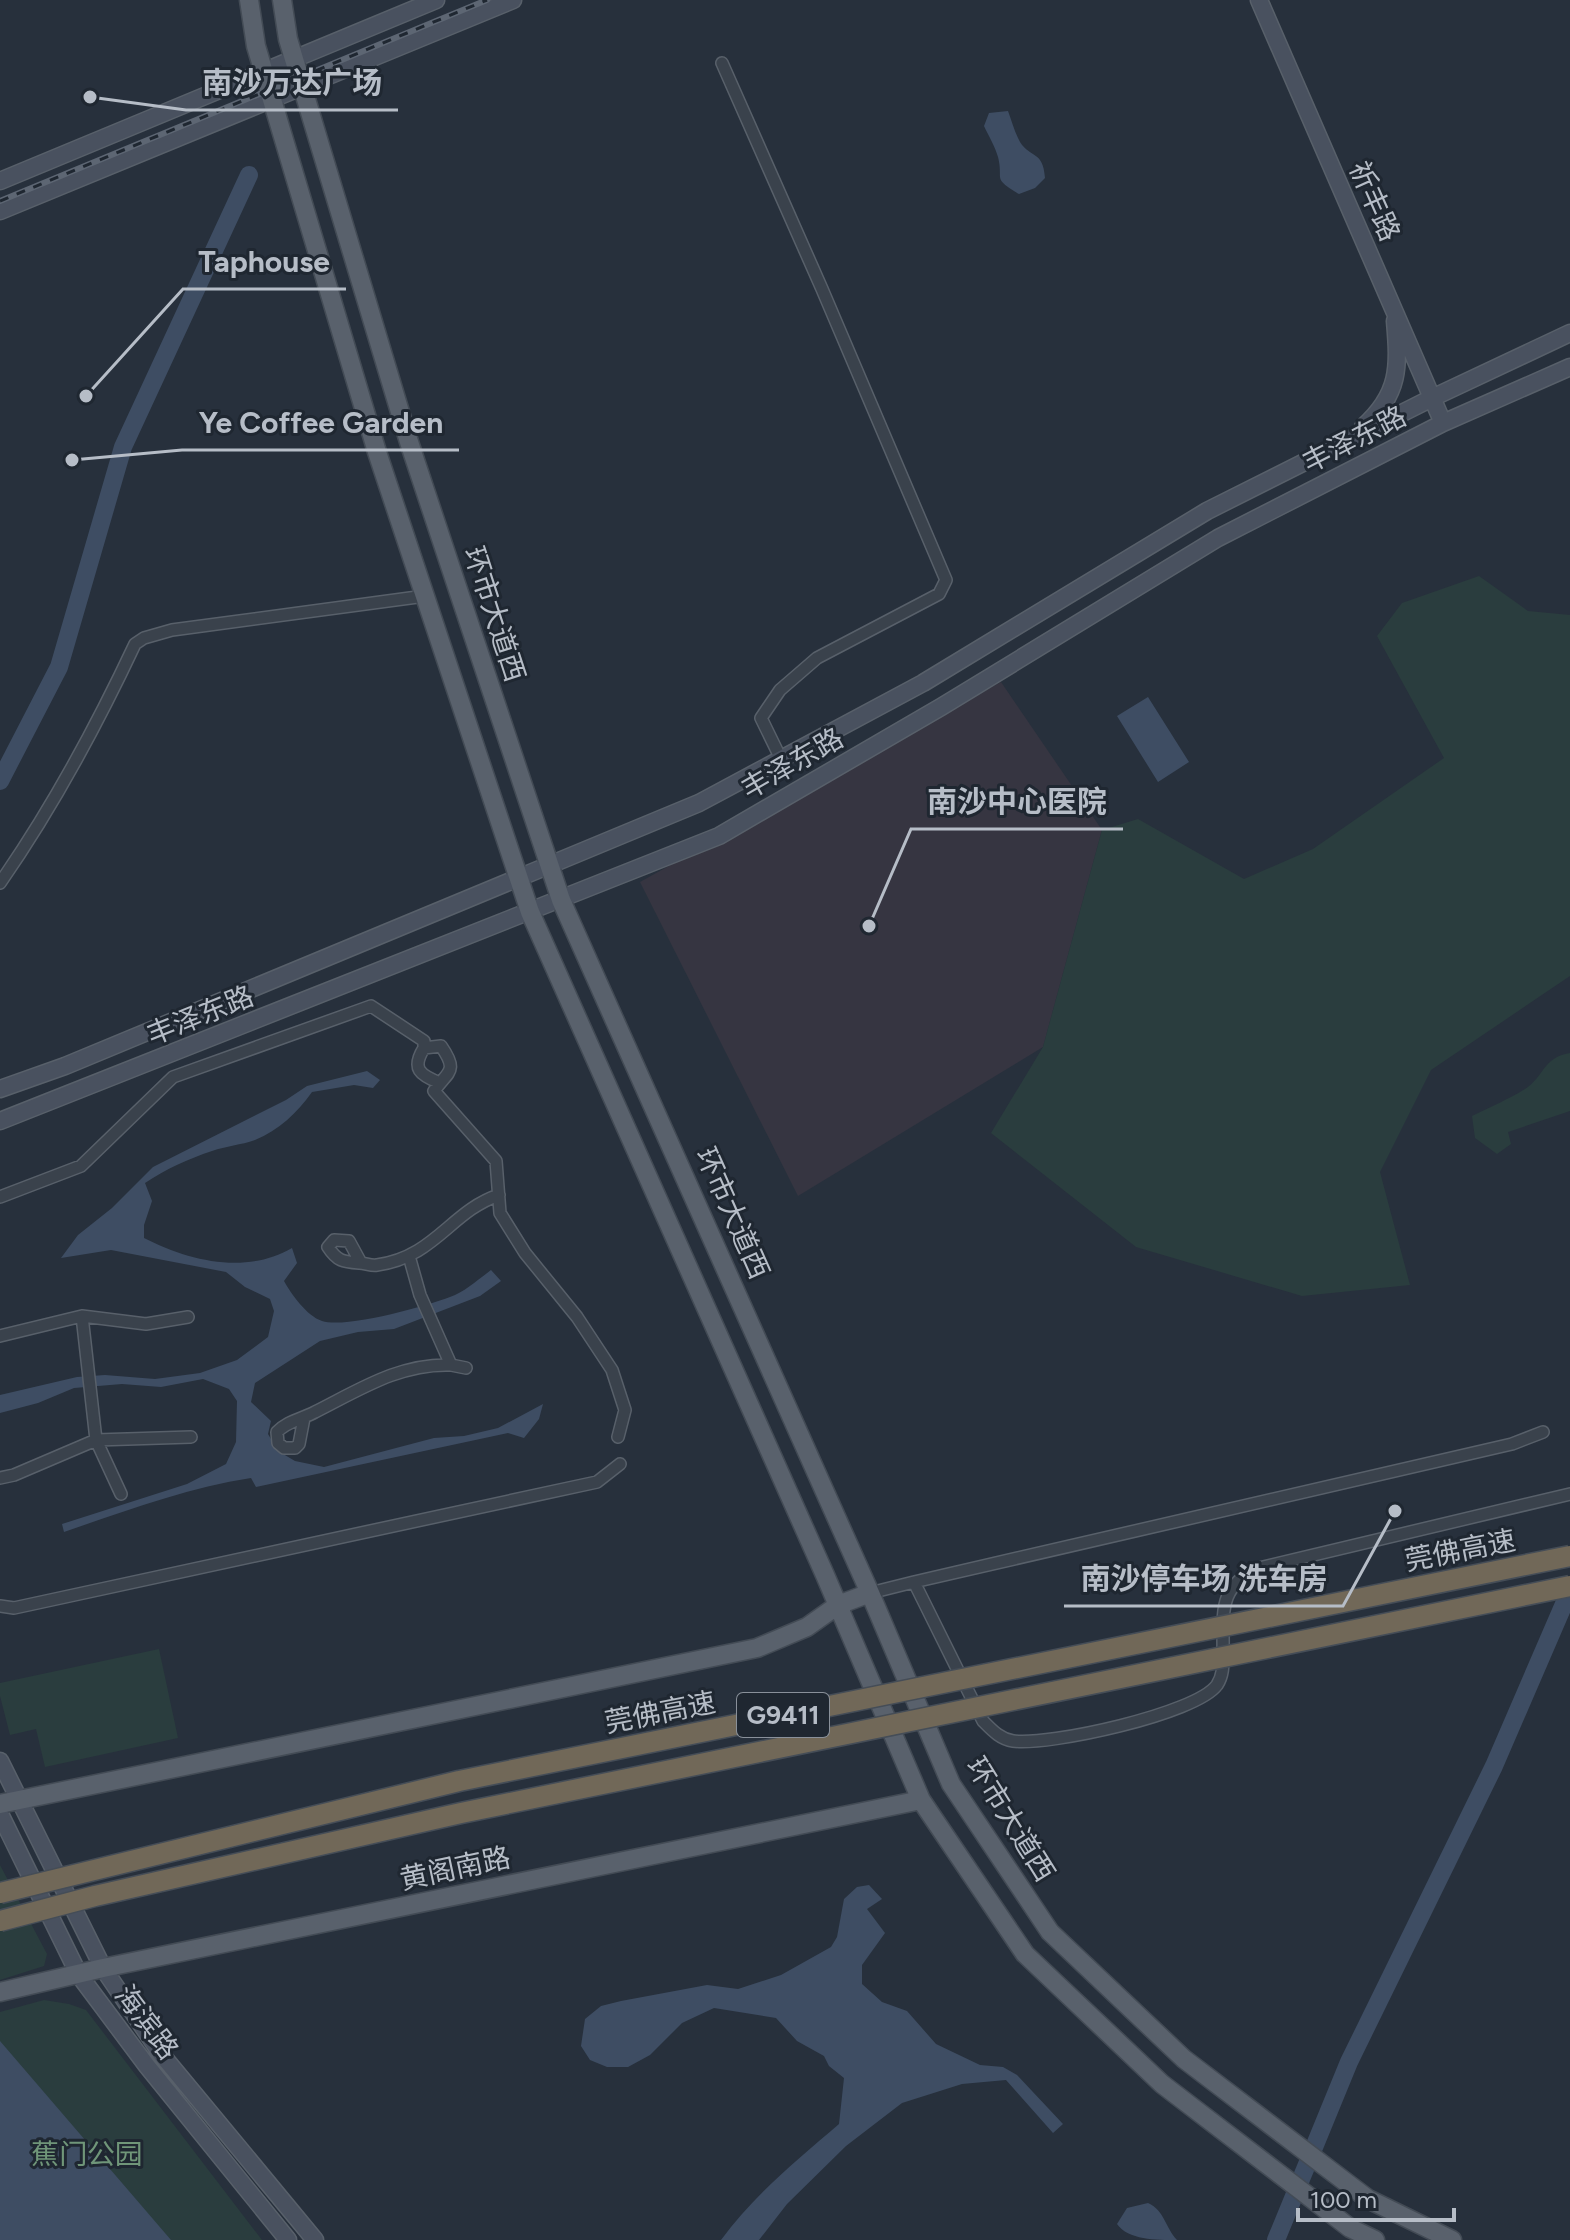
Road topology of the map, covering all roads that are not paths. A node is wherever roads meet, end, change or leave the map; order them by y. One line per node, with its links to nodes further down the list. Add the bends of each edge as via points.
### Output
1 (249, 0): 8 (main road)
2 (282, 0): 6 (main road, 环市大道西)
3 (436, 0): 6 (main road)
4 (513, 0): 9 (main road)
5 (1259, 0): 13 (main road, 祈丰路)
6 (294, 58): 8 (main road); 9 (main road, 环市大道西)
7 (722, 63): 20 (street, via 946,580 939,594 817,658 780,690 761,718)
8 (263, 71): 10 (main road); 11 (main road)
9 (302, 85): 10 (main road); 21 (main road, 环市大道西, via 409,442)
10 (272, 99): 12 (main road); 19 (main road)
11 (0, 181)
12 (0, 211)
13 (1394, 308): 16 (main road, 祈丰路); 18 (main road, via 1399,364 1390,395)
14 (1570, 333): 16 (main road, 丰泽东路)
15 (1570, 367): 17 (main road, 丰泽东路)
16 (1432, 398): 17 (main road, 祈丰路); 18 (main road, 丰泽东路)
17 (1443, 423): 24 (main road, 丰泽东路, via 1218,538 719,836)
18 (1349, 439): 20 (main road, 丰泽东路, via 1207,511 923,683)
19 (425, 596): 22 (main road); 23 (street, via 172,630 135,644 39,828)
20 (781, 759): 21 (main road, 丰泽东路, via 699,803)
21 (549, 865): 22 (main road, 丰泽东路); 24 (main road, 环市大道西)
22 (520, 879): 25 (main road); 28 (main road, 丰泽东路)
23 (0, 883)
24 (561, 900): 25 (main road, 丰泽东路); 51 (main road, 环市大道西)
25 (530, 912): 29 (main road, 丰泽东路); 52 (main road)
26 (424, 1048): 27 (street, via 418,1068); 27 (street, via 441,1046 446,1053 450,1074); 31 (street, via 424,1041 371,1006 173,1077 81,1166)
27 (440, 1083): 30 (street, via 434,1091 496,1161)
28 (0, 1089)
29 (0, 1121)
30 (499, 1195): 32 (street, via 478,1202 433,1243); 42 (street, via 500,1213 525,1253 612,1370 625,1410)
31 (0, 1197)
32 (409, 1256): 33 (street); 37 (street)
33 (361, 1263)
34 (82, 1316): 35 (street, via 146,1324); 36 (street); 43 (street)
35 (188, 1317)
36 (0, 1336)
37 (451, 1365): 38 (street); 39 (street, via 382,1378)
38 (466, 1368)
39 (304, 1418)
40 (1543, 1432): 49 (street, via 1512,1444)
41 (191, 1437): 43 (street)
42 (618, 1437)
43 (96, 1440): 45 (street); 46 (street)
44 (620, 1464): 53 (street, via 597,1482 14,1608)
45 (0, 1478)
46 (121, 1494)
47 (1570, 1494): 54 (street, via 1259,1568 1240,1577 1224,1607 1223,1673 1216,1687 1167,1712 1032,1742 995,1734)
48 (1570, 1556): 59 (highway, 莞佛高速 / G9411, bridge, via 459,1781)
49 (914, 1582): 51 (street); 54 (street)
50 (1570, 1586): 54 (highway, 莞佛高速 / G9411, bridge)
51 (870, 1593): 52 (main road); 67 (main road, 环市大道西, via 951,1784 1050,1932 1184,2059 1368,2199)
52 (838, 1605): 56 (main road); 57 (main road, via 807,1627 757,1648)
53 (0, 1606)
54 (976, 1707): 60 (highway, 莞佛高速 / G9411, bridge, via 461,1813)
55 (0, 1761): 57 (main road)
56 (921, 1800): 61 (main road, 黄阁南路); 66 (main road, via 1025,1954 1162,2084 1350,2228)
57 (9, 1802): 61 (main road)
58 (0, 1814): 62 (main road, 海滨路)
59 (0, 1893)
60 (0, 1921)
61 (103, 1968): 62 (main road, 黄阁南路); 65 (main road, via 162,2055)
62 (79, 1975): 63 (main road, 黄阁南路); 64 (main road, 海滨路)
63 (0, 1992)
64 (288, 2240)
65 (315, 2240)
66 (1375, 2240)
67 (1452, 2240)

